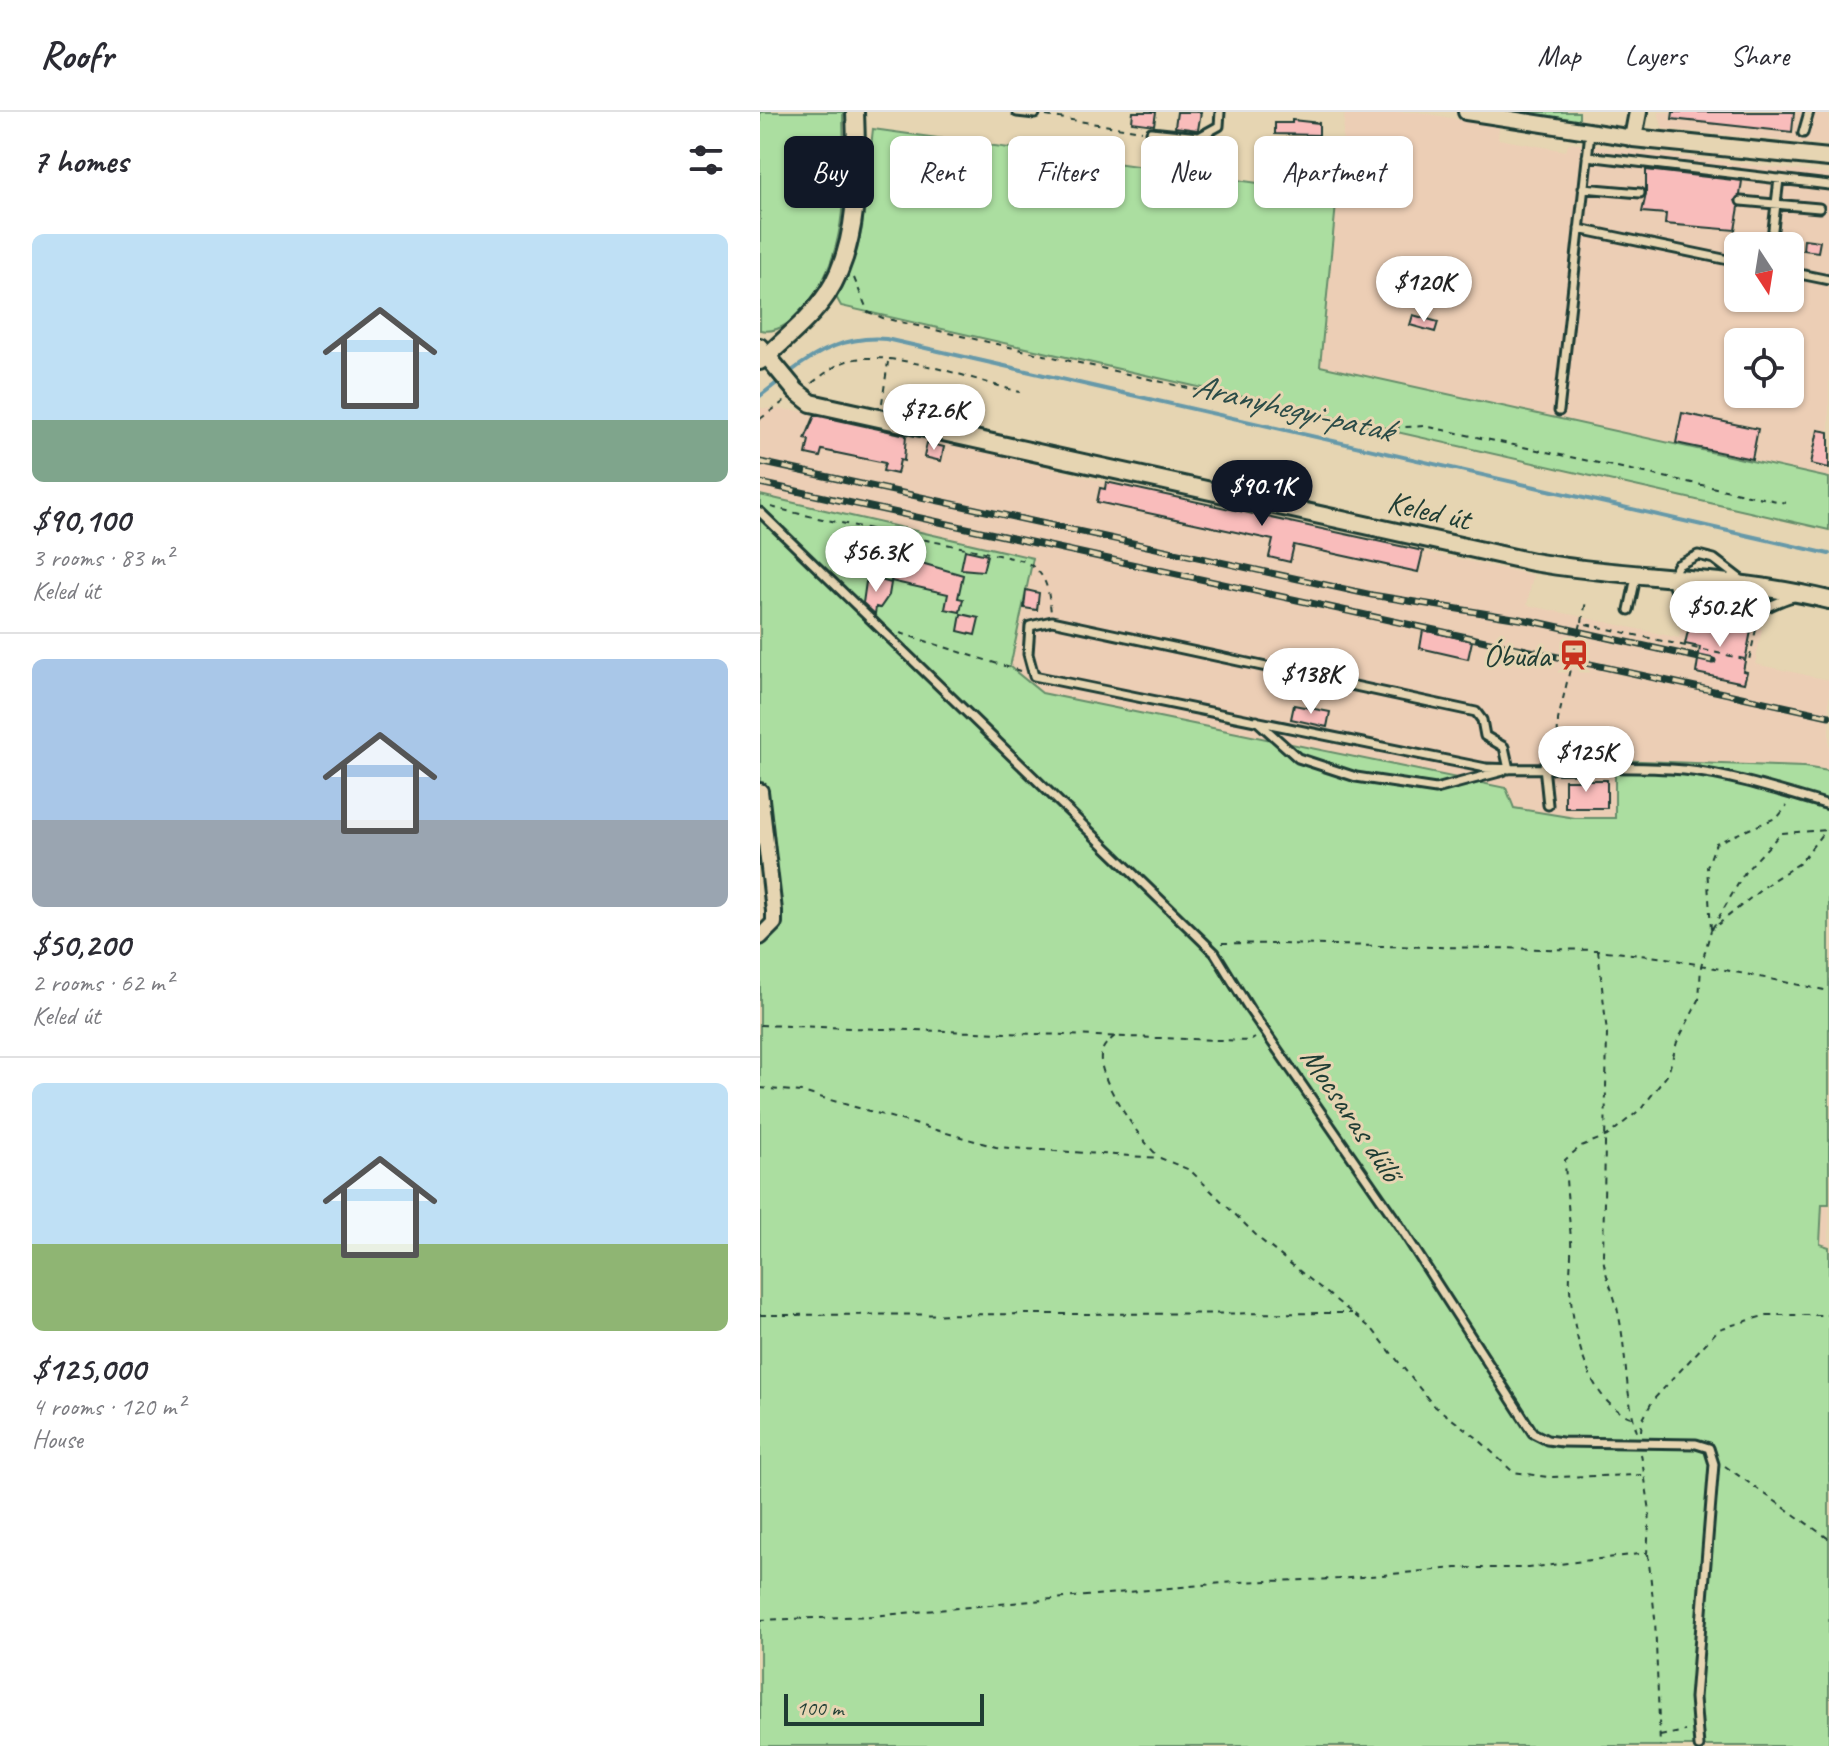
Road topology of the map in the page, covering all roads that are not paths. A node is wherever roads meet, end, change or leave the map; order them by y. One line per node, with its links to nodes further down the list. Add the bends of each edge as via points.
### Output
1 (855, 112): 26 (street, via 855,196 845,255 824,298)
2 (1017, 112): 7 (lane)
3 (1220, 112): 8 (lane, via 1219,126 1199,137)
4 (1466, 112): 9 (street)
5 (1638, 112): 11 (street)
6 (1809, 112): 10 (lane)
7 (1035, 114)
8 (1151, 132)
9 (1590, 132): 11 (street); 12 (lane)
10 (1803, 133)
11 (1633, 138): 13 (street)
12 (1587, 156): 14 (lane); 16 (lane)
13 (1829, 158)
14 (1779, 179): 15 (lane); 19 (lane)
15 (1829, 185)
16 (1583, 188): 17 (lane); 21 (lane)
17 (1640, 193)
18 (1741, 201): 19 (lane)
19 (1776, 204): 20 (lane); 22 (lane)
20 (1819, 208)
21 (1579, 229): 23 (lane); 27 (lane)
22 (1773, 232)
23 (1724, 259)
24 (1804, 275): 25 (lane)
25 (1829, 280)
26 (766, 358): 29 (street, Keled út, via 816,405 1533,562)
27 (1559, 411)
28 (760, 512): 42 (lane, Mocsaras dűlő, via 1205,943 1399,1225 1533,1433 1547,1440 1706,1446 1713,1454 1695,1698)
29 (1636, 577): 30 (street, Keled út); 34 (lane)
30 (1673, 579): 31 (street, Keled út); 31 (lane, via 1678,565 1698,555 1714,559); 32 (lane, via 1674,594 1685,604 1735,617)
31 (1749, 584): 32 (street, Keled út)
32 (1808, 594): 33 (street, Keled út)
33 (1829, 600)
34 (1629, 610)
35 (1257, 720): 37 (lane); 37 (lane, via 1285,749 1314,766 1379,782 1436,789); 37 (lane, via 1034,676 1028,654 1030,626 1052,621 1476,712 1485,736 1504,747)
36 (1544, 766): 37 (lane); 39 (lane); 40 (lane, via 1685,770)
37 (1509, 769)
38 (760, 791): 41 (street, via 774,923)
39 (1548, 805)
40 (1829, 805)
41 (760, 937)
42 (1699, 1746)

